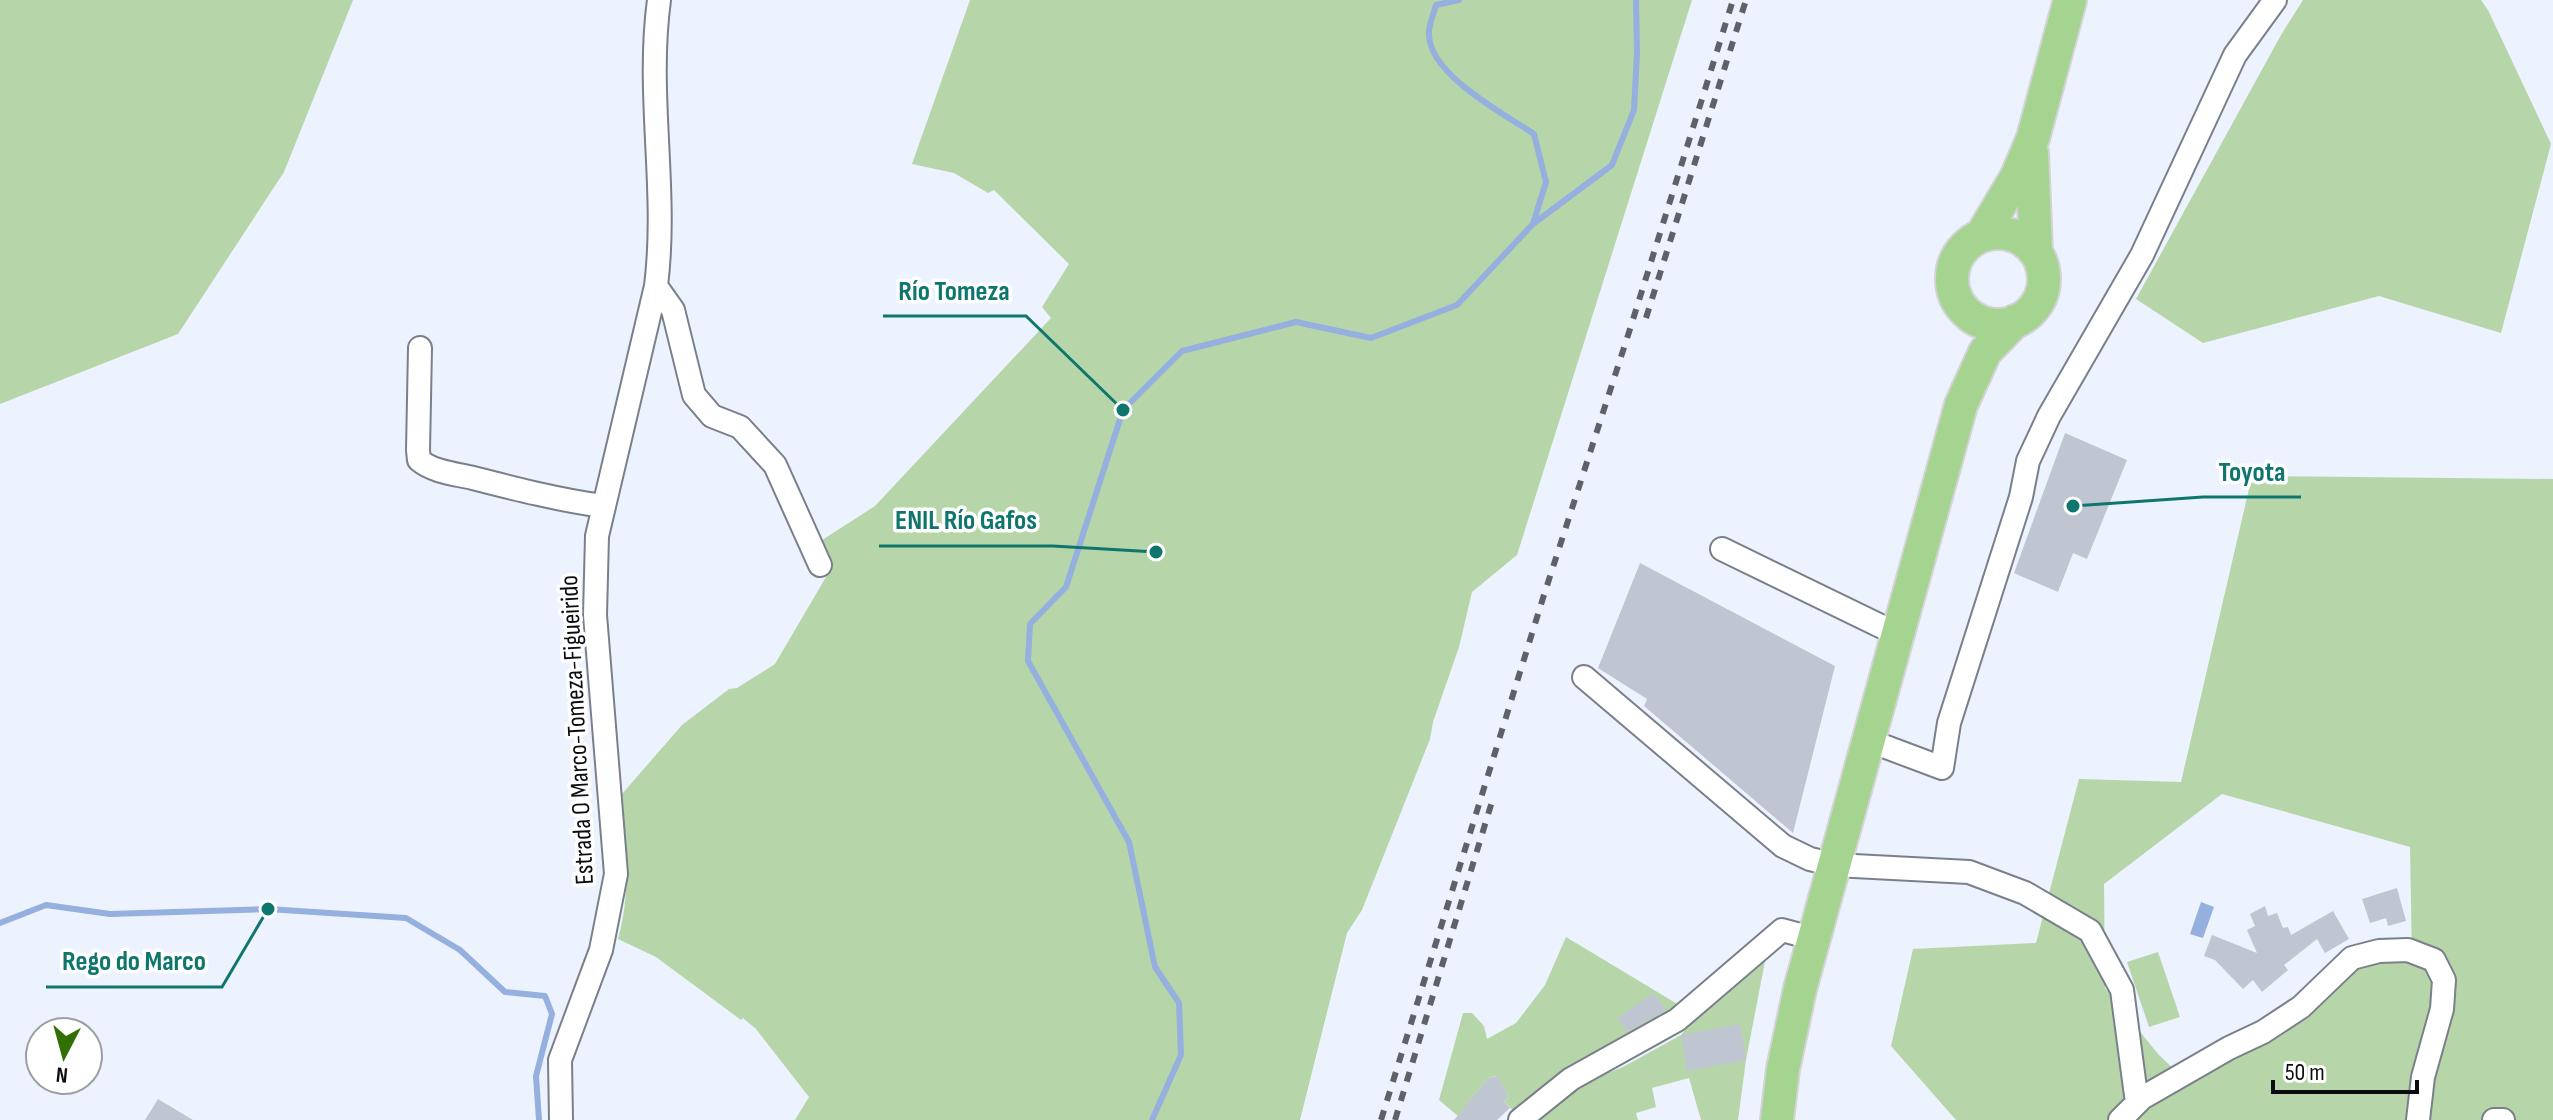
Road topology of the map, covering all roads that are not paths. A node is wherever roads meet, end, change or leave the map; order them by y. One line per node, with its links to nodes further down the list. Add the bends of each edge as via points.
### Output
1 (659, 0): 7 (street, Estrada O Marco-Tomeza-Figueirido, via 654,54 661,211)
2 (2070, 0): 4 (highway)
3 (2275, 0): 17 (street, via 2235,55 2142,255 2028,461 1949,723 1942,768)
4 (2033, 138): 5 (highway); 6 (highway)
5 (1982, 235): 6 (highway, via 2010,234); 8 (highway, via 1964,248 1953,268)
6 (2036, 252): 9 (highway, via 2044,288 2030,313)
7 (656, 286): 12 (street, Estrada O Marco-Tomeza-Figueirido); 14 (street, via 673,310 694,395 712,416 740,427 775,465)
8 (1960, 305): 9 (highway, via 1985,323); 11 (highway)
9 (2015, 321): 11 (highway, via 1985,352)
10 (420, 348): 12 (street, via 419,460 471,478)
11 (1961, 405): 15 (highway)
12 (603, 506): 22 (street, Estrada O Marco-Tomeza-Figueirido, via 595,615 616,874 601,950 560,1060)
13 (1722, 549): 15 (street)
14 (820, 565)
15 (1899, 635): 17 (highway)
16 (1584, 677): 18 (street, via 1783,846)
17 (1870, 741): 18 (highway)
18 (1835, 865): 19 (highway); 21 (street, via 1969,872 2025,893 2090,931 2122,990)
19 (1815, 939): 20 (highway); 23 (street, via 1782,930 1677,1020 1571,1079)
20 (1783, 1069): 24 (highway); 25 (highway, via 1789,1085)
21 (2137, 1103): 26 (street); 27 (street, via 2301,1007 2352,958 2408,950 2434,960 2444,980)
22 (561, 1120)
23 (1520, 1120)
24 (1777, 1120)
25 (1789, 1120)
26 (2120, 1120)
27 (2418, 1120)
28 (2494, 1120): 29 (street)
29 (2503, 1120)

